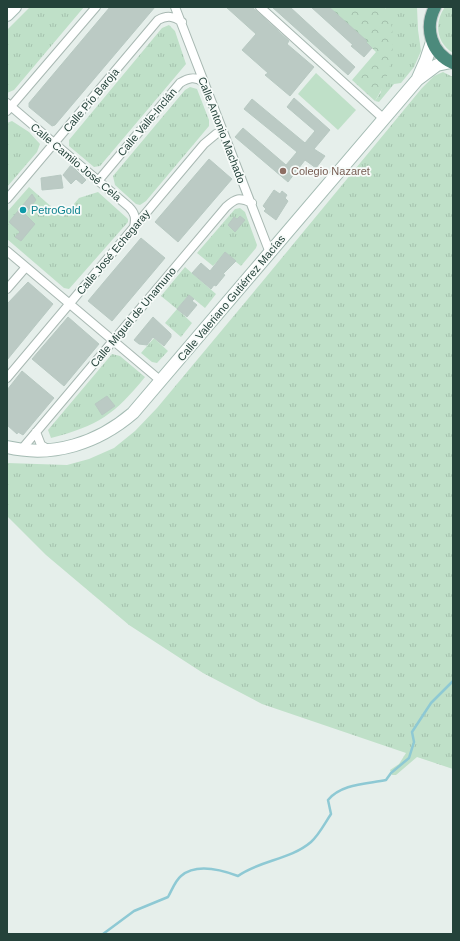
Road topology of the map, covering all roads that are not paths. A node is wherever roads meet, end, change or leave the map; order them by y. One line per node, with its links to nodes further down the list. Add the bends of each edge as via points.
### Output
1 (15, 7): 6 (main road)
2 (96, 7): 12 (street)
3 (175, 7): 7 (street, Calle Antonio Machado)
4 (260, 7): 13 (street)
5 (432, 9): 8 (highway, via 429,32)
6 (7, 14)
7 (182, 22): 11 (street, Calle Antonio Machado); 15 (street, Calle Pío Baroja, via 174,17 164,16 158,20)
8 (432, 42): 9 (highway, via 440,54); 10 (main road, Calle Valeriano Gutiérrez Macías)
9 (452, 63): 10 (main road, Calle Valeriano Gutiérrez Macías, via 437,65)
10 (417, 80): 13 (main road, Calle Valeriano Gutiérrez Macías)
11 (203, 82): 14 (street, Calle Antonio Machado); 16 (street, Calle Valle-Inclán, via 187,78 180,83)
12 (8, 107): 15 (street, Calle Camilo José Cela)
13 (384, 119): 21 (main road, Calle Valeriano Gutiérrez Macías)
14 (223, 131): 18 (street, Calle Antonio Machado); 19 (street, Calle José Echegaray, via 204,144)
15 (54, 143): 16 (street, Calle Camilo José Cela); 17 (street, Calle Pío Baroja)
16 (98, 181): 19 (street, Calle Camilo José Cela, via 133,211 136,218)
17 (7, 199)
18 (252, 203): 21 (street, Calle Antonio Machado); 25 (street, Calle Miguel de Unamuno, via 244,199 234,199)
19 (134, 227): 24 (street, Calle José Echegaray)
20 (7, 251): 22 (street)
21 (270, 253): 27 (main road, Calle Valeriano Gutiérrez Macías)
22 (26, 267): 23 (street); 24 (street)
23 (7, 289)
24 (70, 304): 25 (street); 26 (street, Calle José Echegaray)
25 (113, 341): 27 (street); 28 (street, Calle Miguel de Unamuno)
26 (7, 378)
27 (161, 381): 31 (main road, Calle Valeriano Gutiérrez Macías, via 133,414 107,433 77,445)
28 (36, 432): 30 (street, Calle Miguel de Unamuno); 31 (street, via 41,445)
29 (7, 447): 30 (main road, Calle Valeriano Gutiérrez Macías)
30 (21, 450): 31 (main road, Calle Valeriano Gutiérrez Macías)
31 (49, 450)

